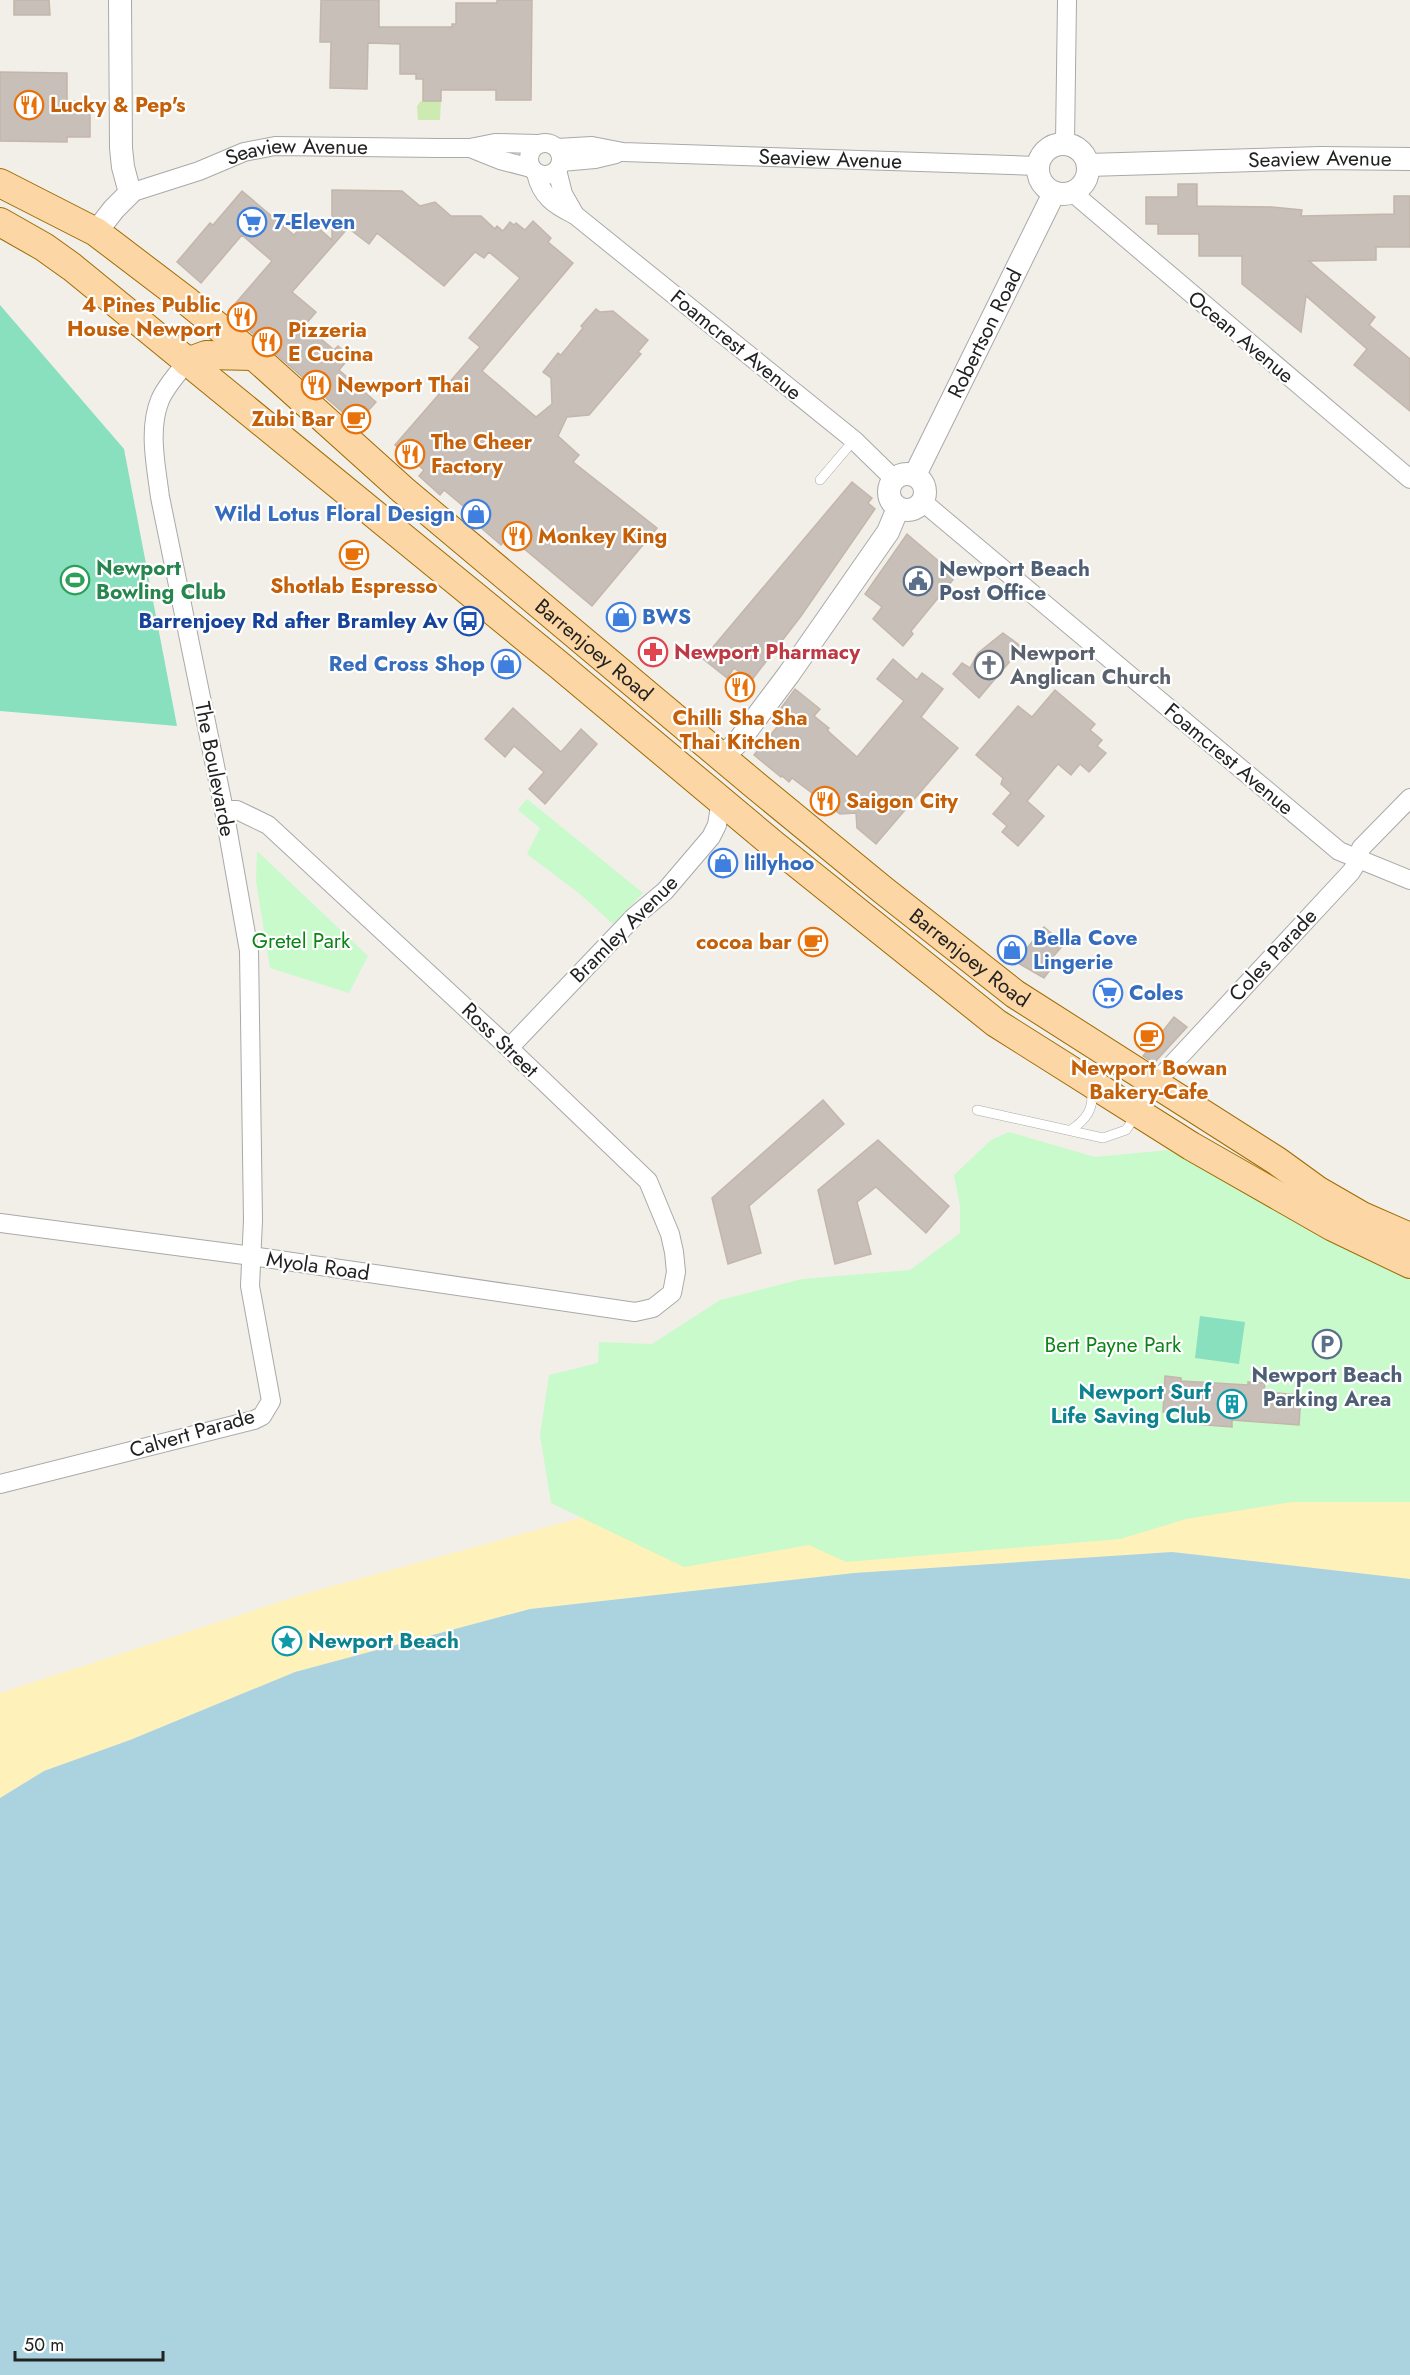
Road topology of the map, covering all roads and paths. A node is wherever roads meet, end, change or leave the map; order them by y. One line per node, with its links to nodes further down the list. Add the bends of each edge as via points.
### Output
1 (120, 0): 12 (street, via 121,148)
2 (1067, 0): 4 (street)
3 (538, 144): 5 (street, Seaview Avenue, via 495,143); 7 (street, via 548,143); 10 (street, via 529,154)
4 (1065, 144): 8 (street, via 1080,150); 9 (street, via 1047,148)
5 (470, 148): 10 (street, Seaview Avenue); 12 (street, Seaview Avenue, via 257,148)
6 (1410, 159): 8 (street, Seaview Avenue)
7 (558, 160): 9 (street, Seaview Avenue, via 595,159 623,152); 10 (street, via 545,175); 14 (street, Foamcrest Avenue, via 563,194)
8 (1088, 165): 13 (street, via 1082,186)
9 (1037, 166): 13 (street, via 1041,182)
10 (533, 170): 14 (street, Foamcrest Avenue, via 544,194 556,206)
11 (0, 183): 16 (main road, Barrenjoey Road)
12 (130, 193): 16 (street)
13 (1064, 193): 22 (street, Robertson Road); 23 (street, Ocean Avenue)
14 (575, 215): 21 (street, Foamcrest Avenue)
15 (0, 222): 17 (main road, Barrenjoey Road)
16 (96, 232): 17 (main road); 18 (main road, Barrenjoey Road)
17 (72, 267): 20 (main road, Barrenjoey Road)
18 (188, 302): 19 (main road, Barrenjoey Road); 20 (main road, via 192,339)
19 (254, 356): 20 (main road, via 206,355); 27 (main road, Barrenjoey Road, via 403,490)
20 (187, 362): 29 (main road, Barrenjoey Road); 30 (street, The Boulevarde, via 160,399 154,458)
21 (854, 440): 22 (street, Foamcrest Avenue); 24 (lane)
22 (904, 477): 25 (street, via 920,479 925,491); 26 (street, via 889,490)
23 (1410, 479)
24 (820, 480)
25 (923, 502): 26 (street, via 912,510); 31 (street, Foamcrest Avenue, via 1339,851)
26 (898, 508): 27 (street, via 888,532 794,667 738,742)
27 (722, 757): 34 (main road, Barrenjoey Road, via 864,876 1015,994)
28 (1410, 798): 31 (street, Coles Parade, via 1361,849)
29 (721, 800): 33 (street, Bramley Avenue, via 711,837 665,891 634,917); 35 (main road, Barrenjoey Road, via 996,1023)
30 (224, 810): 33 (street, Ross Street, via 237,810 268,825); 41 (street, The Boulevarde, via 249,951)
31 (1358, 861): 32 (street, Foamcrest Avenue); 34 (street, Coles Parade)
32 (1410, 880)
33 (509, 1048): 43 (street, Ross Street, via 648,1181 670,1234 675,1283 672,1293 660,1304)
34 (1155, 1083): 37 (street, Coles Parade); 40 (main road, Barrenjoey Road, via 1317,1190 1362,1216)
35 (1090, 1084): 37 (main road, Barrenjoey Road); 38 (lane, via 1093,1101 1089,1112)
36 (977, 1110): 38 (lane)
37 (1137, 1113): 38 (lane, via 1126,1130 1116,1135 1103,1138); 42 (main road, Barrenjoey Road, via 1334,1227)
38 (1071, 1130)
39 (0, 1223): 41 (street, Myola Road)
40 (1410, 1236)
41 (252, 1256): 43 (street, Myola Road); 44 (street, Calvert Parade, via 250,1286 271,1394 262,1416)
42 (1410, 1264)
43 (635, 1312)
44 (0, 1484)

